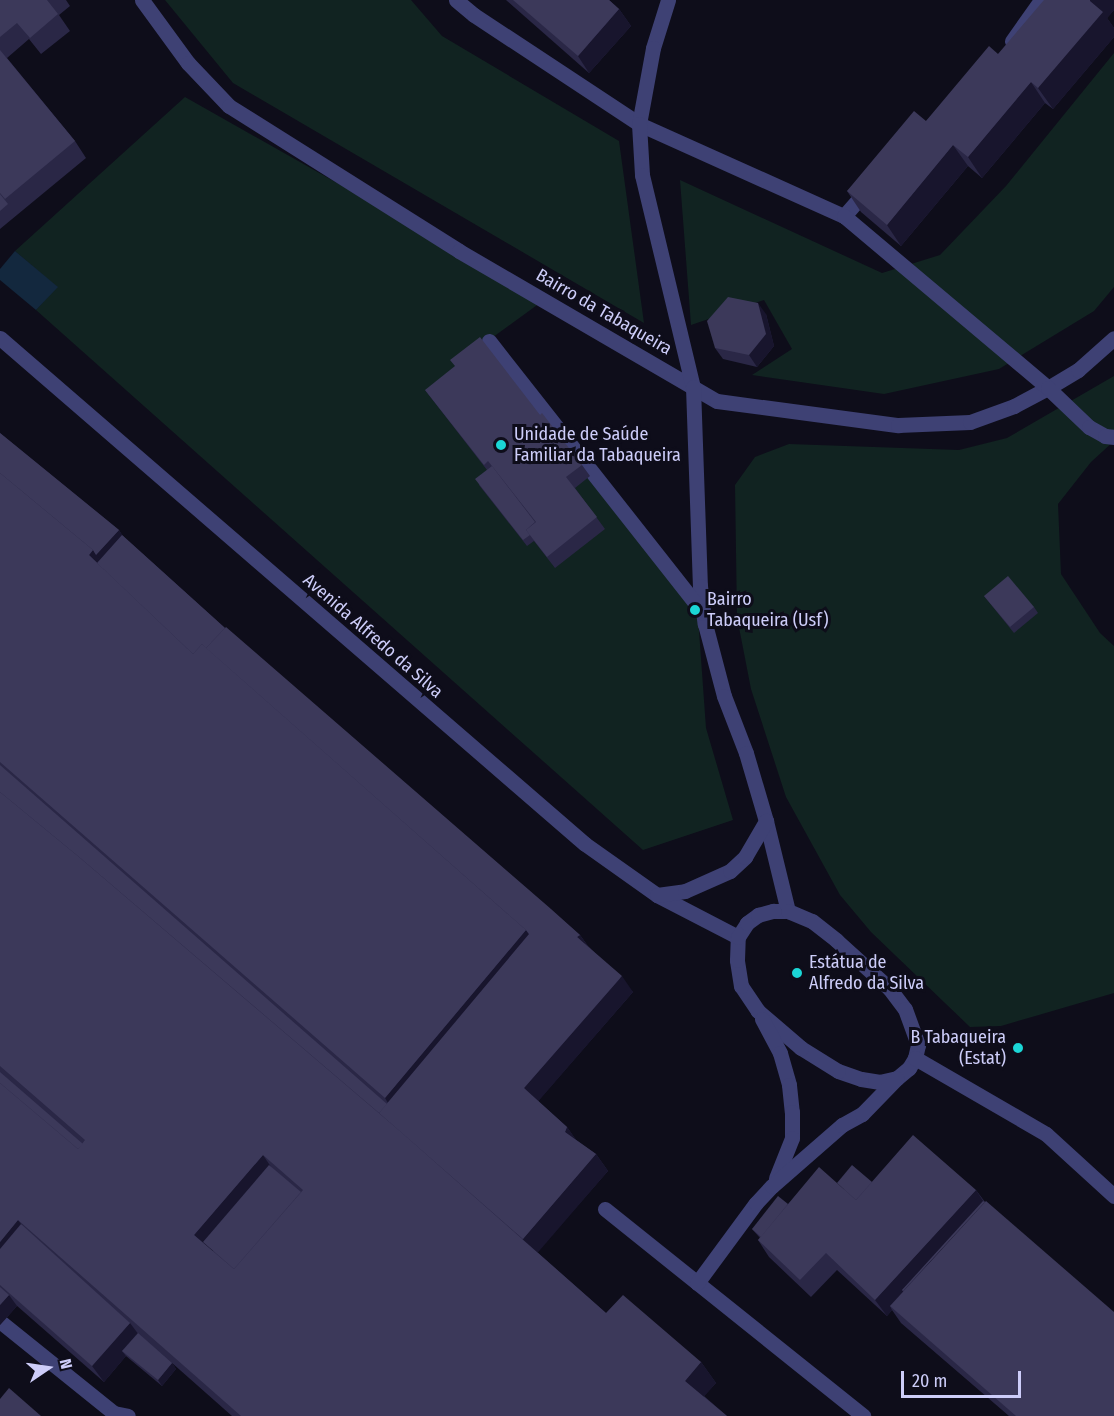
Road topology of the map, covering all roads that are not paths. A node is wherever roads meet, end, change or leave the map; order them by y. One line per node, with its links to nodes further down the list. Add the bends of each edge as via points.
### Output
1 (142, 0): 12 (street, Bairro da Tabaqueira, via 188,63 229,106 459,251)
2 (456, 0): 6 (street)
3 (1041, 0): 5 (street)
4 (664, 2): 6 (street)
5 (1003, 52)
6 (639, 124): 8 (street); 12 (street, via 642,175)
7 (875, 180): 8 (street)
8 (844, 216): 13 (street)
9 (0, 338): 17 (street, Avenida Alfredo da Silva, via 585,844)
10 (1114, 338): 13 (street, Bairro da Tabaqueira, via 1078,370)
11 (489, 341): 15 (street)
12 (693, 387): 13 (street, Bairro da Tabaqueira, via 717,401 898,425 970,422); 15 (street)
13 (1048, 388): 14 (street, via 1089,427)
14 (1114, 437)
15 (703, 614): 16 (street, via 724,696)
16 (766, 821): 17 (street, via 745,857 730,872 685,891); 18 (street)
17 (657, 895): 19 (street, Avenida Alfredo da Silva)
18 (788, 911): 19 (street, via 758,915); 21 (street, via 812,921 889,988 915,1030)
19 (738, 937): 20 (street, via 741,986)
20 (758, 1011): 22 (street, via 801,1048 838,1071 880,1082); 23 (street, via 780,1053 792,1112 792,1138)
21 (915, 1058): 22 (street); 24 (street, via 1046,1134)
22 (897, 1078): 23 (street, via 862,1114 842,1125)
23 (772, 1186): 26 (street)
24 (1114, 1196)
25 (605, 1209): 26 (street)
26 (697, 1284): 29 (street)
27 (2, 1323): 28 (street, via 105,1407)
28 (128, 1416)
29 (863, 1416)

